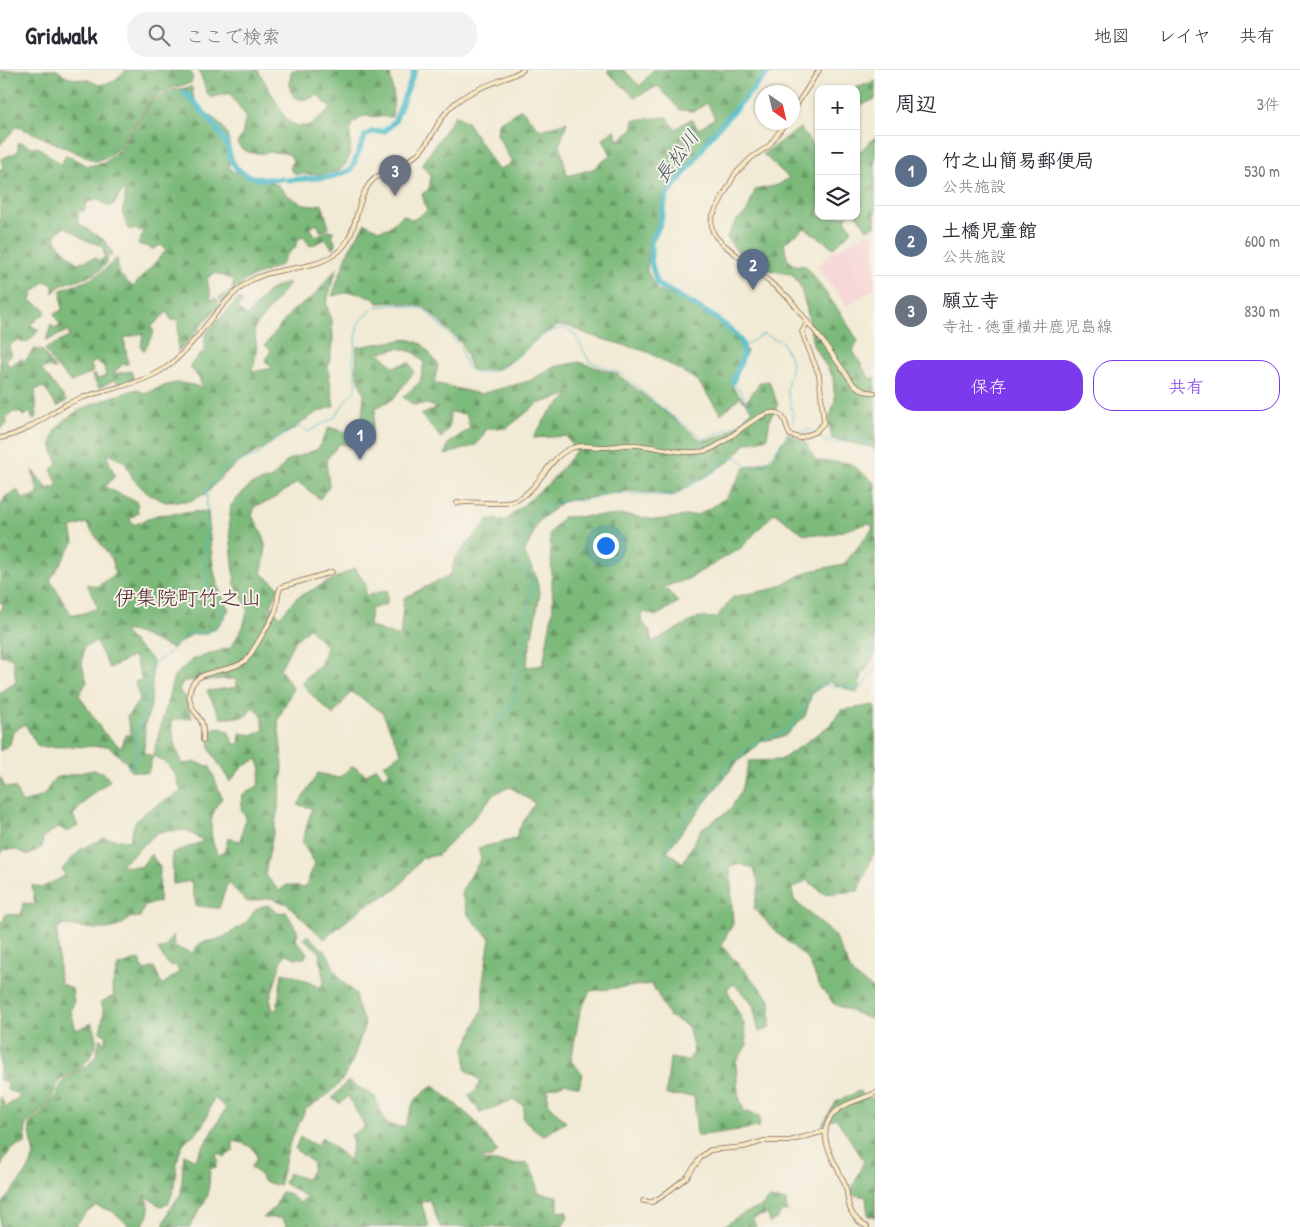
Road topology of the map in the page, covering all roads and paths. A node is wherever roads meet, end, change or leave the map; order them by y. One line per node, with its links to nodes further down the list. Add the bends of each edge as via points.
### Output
1 (523, 70): 7 (street, via 456,102 440,119 422,150 409,161 373,180 364,192 348,239 334,255 251,281 174,360 157,373 82,398 16,434)
2 (819, 70): 3 (street)
3 (800, 100)
4 (781, 130): 5 (street, via 770,146 735,174 710,225 716,238 789,298)
5 (807, 323): 6 (street, via 854,385 864,391); 8 (street, via 802,332 819,374 824,423 815,432 800,438 790,435 785,420 773,413 754,420 710,450 685,452 634,445 580,446 561,455 517,500)
6 (875, 392)
7 (0, 438)
8 (457, 503)
9 (332, 572): 10 (street, via 281,587 276,609 248,659 194,682 189,692 190,700 192,709 202,722)
10 (203, 740)
11 (875, 1094): 12 (street, via 836,1111)
12 (826, 1130): 13 (street, via 789,1141 764,1141 744,1147 710,1150 687,1177 662,1197 652,1202); 14 (street, via 826,1140 845,1185 851,1212)
13 (643, 1201)
14 (867, 1227)

